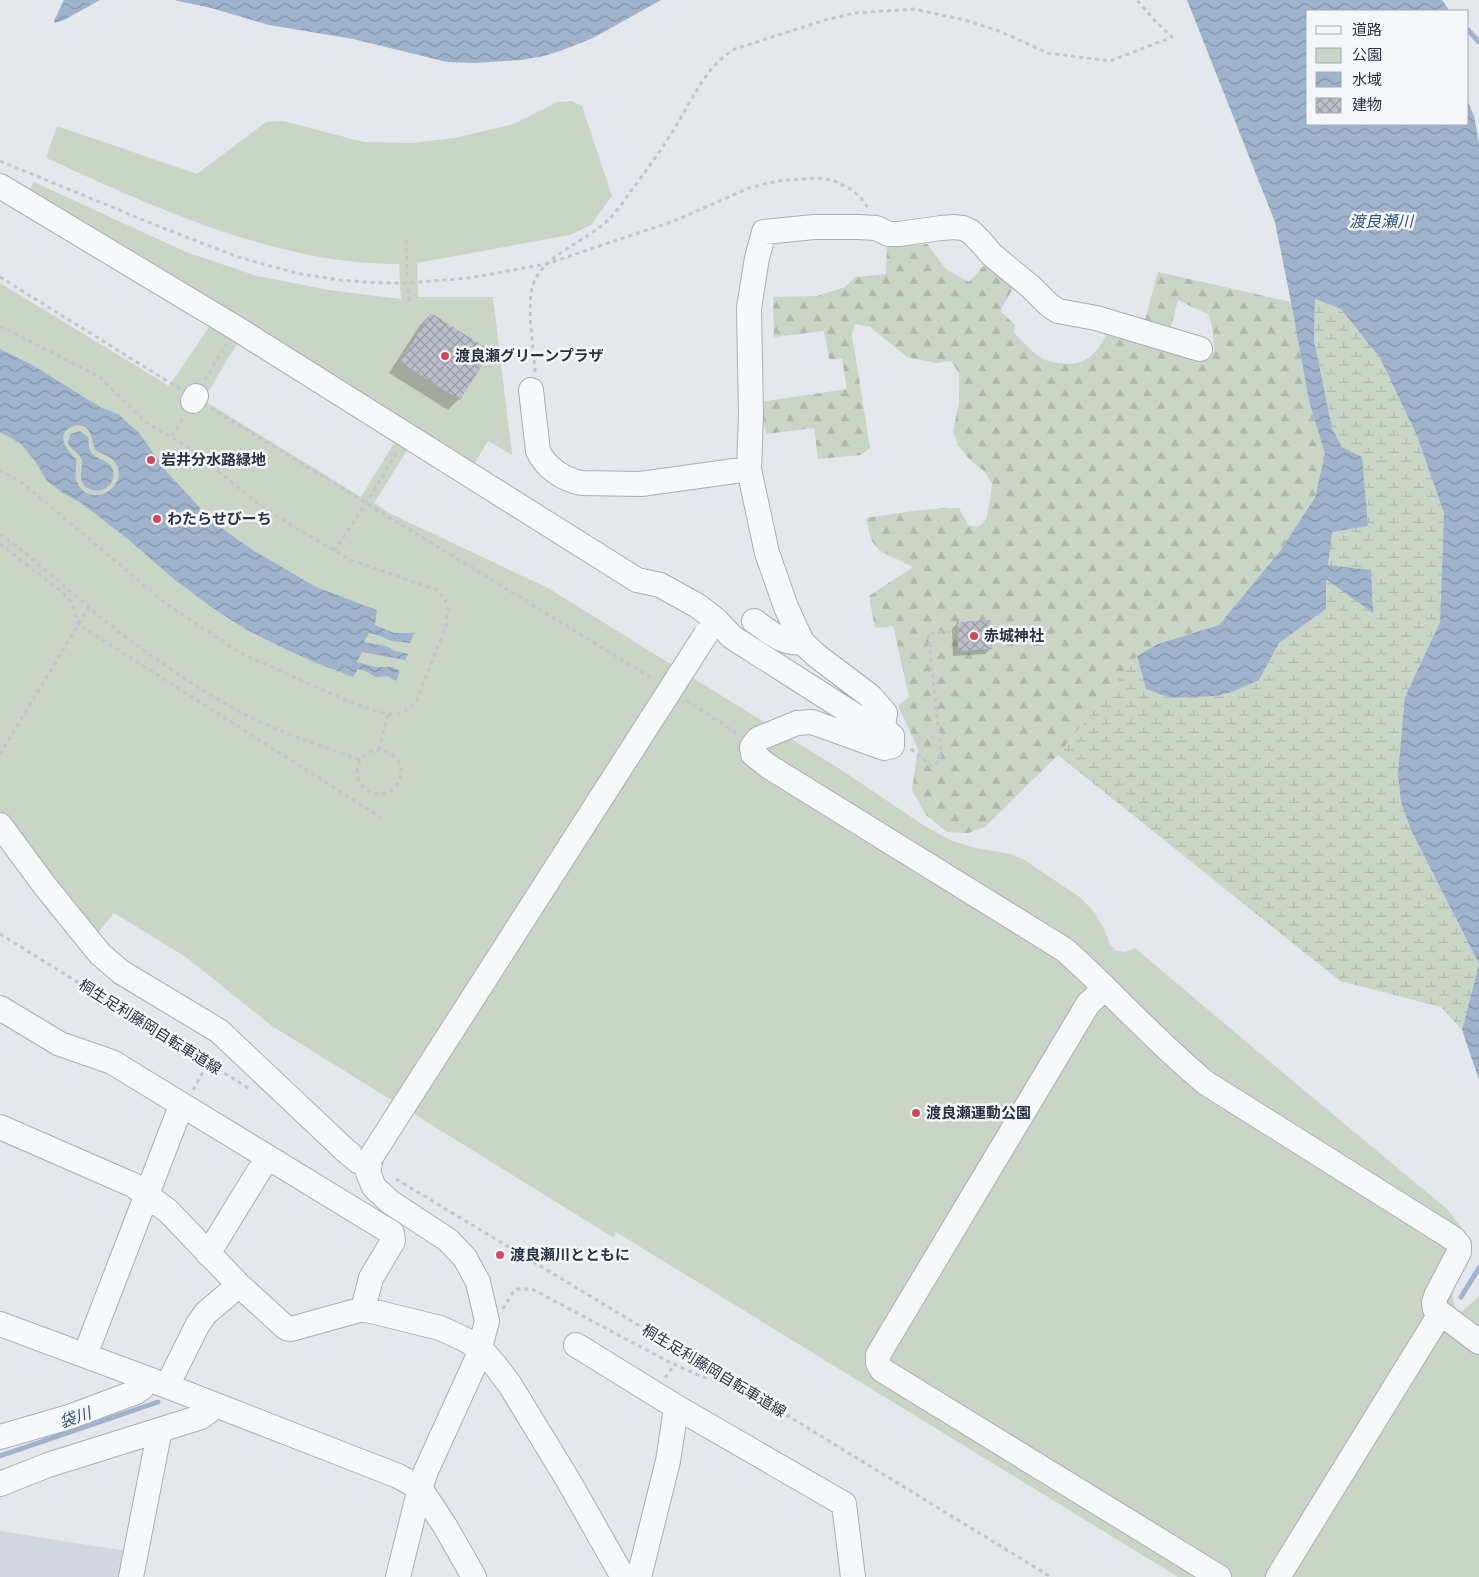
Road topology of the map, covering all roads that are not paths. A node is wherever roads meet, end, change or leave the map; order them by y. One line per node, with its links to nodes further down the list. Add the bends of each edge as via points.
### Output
1 (0, 186): 6 (street, via 244,333 637,580 660,585 698,606)
2 (1200, 349): 4 (street, via 1096,318 1058,311 963,228 899,234 858,226 764,232 749,308)
3 (531, 390): 4 (street, via 538,451 550,467 573,481 640,484)
4 (749, 469): 7 (street, via 766,553)
5 (754, 621): 7 (street, via 781,640)
6 (711, 627): 8 (street, via 868,723); 15 (street, bridge)
7 (802, 642): 8 (street, via 875,702 885,713)
8 (886, 730): 10 (street, via 893,743 884,748 812,722 798,722 758,739 752,747 753,754 1065,950)
9 (0, 825): 15 (street, via 100,954 121,972 219,1031 345,1150 358,1161)
10 (1105, 988): 20 (street, via 1206,1083 1454,1239 1460,1252 1434,1303); 39 (street, via 1088,1004 878,1355 878,1363 882,1370)
11 (0, 1008): 12 (street, via 60,1044 112,1062)
12 (188, 1096): 14 (street); 16 (street)
13 (0, 1127): 16 (street, via 133,1185)
14 (267, 1158): 17 (street); 19 (street, via 392,1233 393,1241 372,1278)
15 (376, 1166): 24 (street, via 369,1179 374,1187 448,1240 465,1258 478,1282 488,1321)
16 (147, 1195): 17 (street, via 168,1211); 25 (street)
17 (208, 1254): 18 (street)
18 (239, 1285): 19 (street, via 291,1329); 26 (street, via 206,1313)
19 (363, 1309): 24 (street, via 440,1328)
20 (1440, 1314): 22 (street); 40 (street)
21 (0, 1324): 25 (street)
22 (1479, 1342)
23 (576, 1345): 28 (street)
24 (480, 1348): 32 (street); 36 (street, via 510,1385)
25 (85, 1355): 26 (street)
26 (157, 1382): 27 (street); 30 (street, via 69,1416)
27 (212, 1404): 29 (street, via 201,1417); 32 (street, via 398,1476)
28 (678, 1408): 37 (street); 38 (street, via 844,1504)
29 (157, 1430): 31 (street); 33 (street, via 158,1439)
30 (0, 1437)
31 (0, 1484)
32 (420, 1488): 34 (street); 35 (street)
33 (131, 1577)
34 (398, 1577)
35 (474, 1577)
36 (622, 1577)
37 (639, 1577)
38 (853, 1577)
39 (1220, 1577)
40 (1278, 1577)

